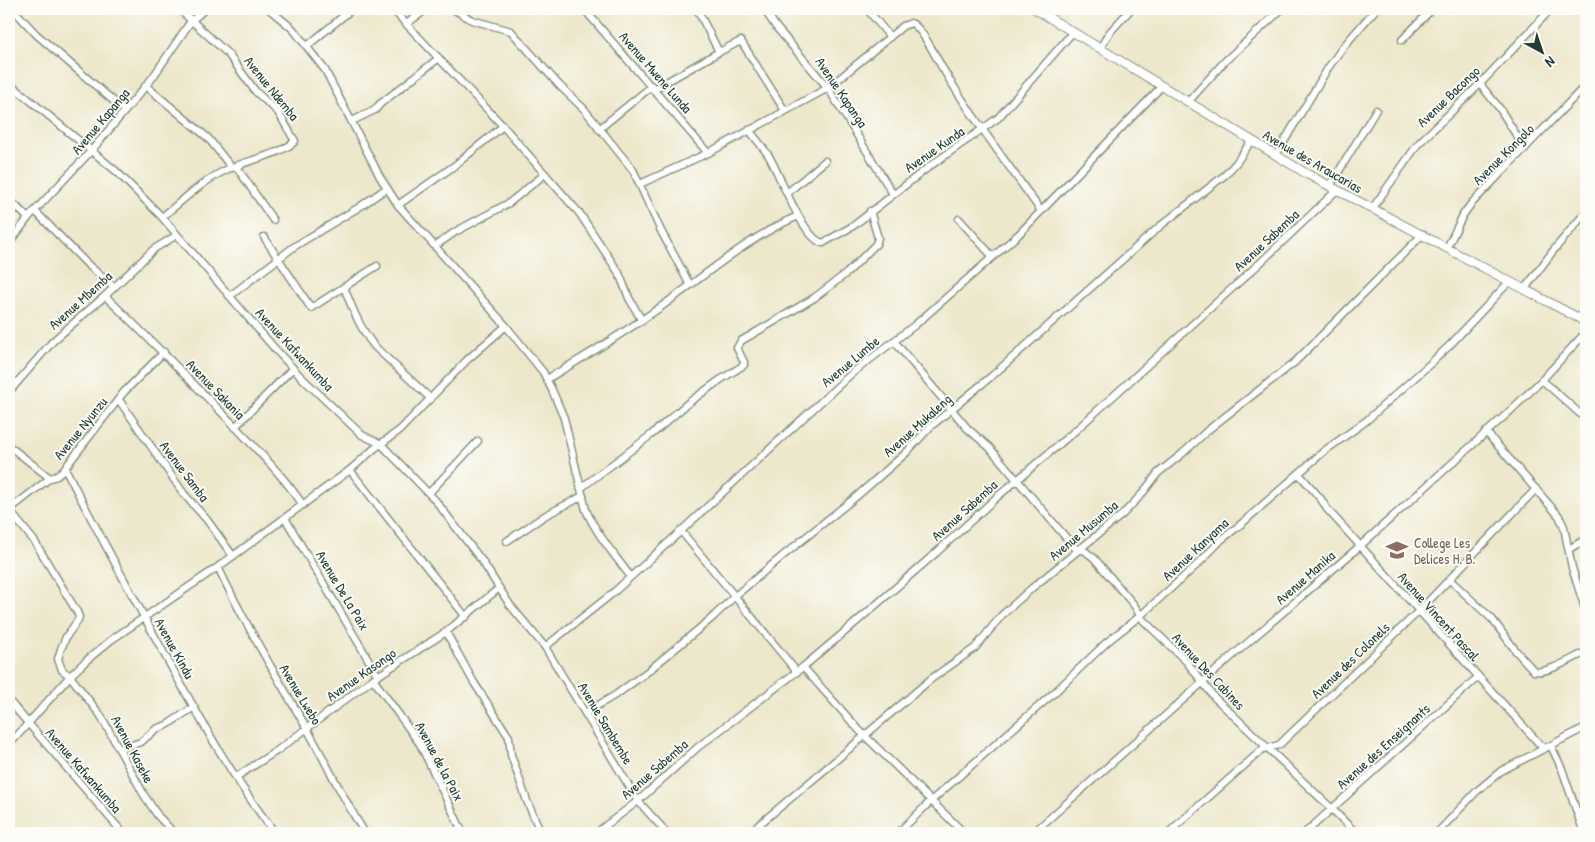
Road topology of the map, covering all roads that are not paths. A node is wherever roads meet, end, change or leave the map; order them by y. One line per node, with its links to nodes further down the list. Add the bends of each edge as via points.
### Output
1 (12, 9): 39 (street)
2 (179, 9): 20 (street, Avenue Ndemba)
3 (205, 9): 20 (street, Avenue Kapanga)
4 (269, 9): 25 (street)
5 (352, 9): 25 (street)
6 (392, 9): 21 (street)
7 (427, 9): 21 (street)
8 (453, 9): 42 (street, via 472,20 511,31)
9 (584, 9): 34 (street, Avenue Mwene Lunda)
10 (698, 9): 27 (street)
11 (764, 9): 35 (street, Avenue Kapanga)
12 (867, 9): 23 (street)
13 (1035, 9): 19 (street, Avenue des Araucarias)
14 (1131, 9): 26 (street)
15 (1282, 9): 36 (street, via 1225,61)
16 (1376, 9): 49 (street, via 1328,68)
17 (1432, 9): 24 (street)
18 (1552, 9): 30 (street, Avenue Bacongo)
19 (1048, 12): 22 (street, Avenue des Araucarias)
20 (191, 21): 32 (street, Avenue Kapanga); 51 (street, Avenue Ndemba, via 234,61 256,92 278,112 295,140)
21 (406, 24): 28 (street)
22 (1072, 32): 26 (street, Avenue des Araucarias); 44 (street, Avenue Kunda, via 1008,108)
23 (890, 37): 35 (street); 44 (street, via 907,24 915,25)
24 (1402, 40)
25 (307, 46): 40 (street, via 332,81)
26 (1100, 48): 33 (street, Avenue des Araucarias)
27 (719, 52): 34 (street); 38 (street, via 743,41)
28 (439, 58): 40 (street, via 375,110); 41 (street)
29 (9, 83): 47 (street, Avenue Kafwankumba)
30 (1480, 84): 46 (street); 60 (street, Avenue Bacongo, via 1418,144)
31 (1586, 85): 46 (street, Avenue Kongolo)
32 (146, 86): 39 (street, Avenue Kapanga); 51 (street, via 208,138)
33 (1162, 86): 36 (street, Avenue des Araucarias); 63 (street, Avenue Lumbe)
34 (653, 88): 42 (street); 48 (street, Avenue Mwene Lunda)
35 (828, 88): 38 (street); 57 (street, Avenue Kapanga)
36 (1188, 102): 45 (street, Avenue des Araucarias)
37 (1376, 110): 55 (street, Avenue Sabemba)
38 (785, 111): 43 (street)
39 (125, 112): 47 (street, Avenue Kapanga)
40 (352, 121): 54 (street)
41 (503, 126): 52 (street); 59 (street, via 454,166)
42 (600, 129): 53 (street, via 627,160)
43 (749, 130): 48 (street); 56 (street, via 769,157)
44 (984, 130): 57 (street, Avenue Kunda); 63 (street)
45 (1252, 140): 49 (street, Avenue des Araucarias); 98 (street, Avenue Mukaleng, via 1225,174 1159,227)
46 (1525, 149): 75 (street, Avenue Kongolo, via 1470,204)
47 (91, 151): 61 (street, Avenue Kapanga); 66 (street, Avenue Kafwankumba)
48 (708, 153): 53 (street)
49 (1276, 155): 55 (street, Avenue des Araucarias)
50 (825, 162): 56 (street)
51 (234, 167): 66 (street, Avenue Ndemba, via 210,179); 69 (street)
52 (545, 174): 74 (street, via 509,203); 86 (street, via 595,236 619,273)
53 (640, 184): 80 (street)
54 (387, 188): 59 (street); 76 (street)
55 (1333, 188): 60 (street, Avenue des Araucarias); 109 (street, Avenue Sabemba, via 1260,263 1084,423)
56 (787, 193): 65 (street)
57 (893, 194): 62 (street, Avenue Kunda)
58 (9, 199): 67 (street)
59 (398, 205): 74 (street)
60 (1372, 209): 70 (street, Avenue des Araucarias)
61 (35, 211): 67 (street, Avenue Kapanga); 81 (street)
62 (870, 211): 65 (street, Avenue Kunda, via 853,226 823,243 814,239); 110 (street, via 878,238 876,244 847,273 814,298 741,341 738,348 744,365 688,403)
63 (1040, 211): 77 (street, Avenue Lumbe)
64 (1586, 212): 83 (street)
65 (798, 216): 80 (street, via 778,224)
66 (162, 217): 71 (street, Avenue Kafwankumba)
67 (28, 218): 73 (street, Avenue Kapanga)
68 (959, 219): 77 (street)
69 (273, 220)
70 (1423, 234): 75 (street, Avenue des Araucarias); 122 (street, Avenue Musumba, via 1295,362 1158,473 1123,514)
71 (177, 235): 81 (street, Avenue Mbemba, via 154,249); 85 (street, Avenue Kafwankumba)
72 (264, 237): 76 (street)
73 (9, 244)
74 (435, 246): 88 (street)
75 (1448, 248): 79 (street, Avenue des Araucarias)
76 (278, 257): 82 (street, via 310,308); 85 (street)
77 (993, 257): 90 (street, Avenue Lumbe)
78 (377, 266): 82 (street)
79 (1509, 282): 83 (street, Avenue des Araucarias); 107 (street, Avenue Kanyama, via 1431,363 1366,421)
80 (690, 285): 86 (street)
81 (114, 287): 84 (street, Avenue Mbemba)
82 (344, 287): 96 (street, via 357,320 374,346)
83 (1524, 290): 87 (street, Avenue des Araucarias)
84 (105, 296): 91 (street, Avenue Sakania); 95 (street, Avenue Mbemba, via 53,341)
85 (230, 296): 92 (street, Avenue Kafwankumba)
86 (642, 321): 93 (street)
87 (1586, 322)
88 (506, 326): 93 (street); 96 (street)
89 (1586, 332): 94 (street, Avenue Manika)
90 (894, 341): 98 (street, Avenue Des Cabines); 117 (street, Avenue Lumbe, via 851,374)
91 (164, 352): 97 (street, Avenue Nyunzu); 100 (street, Avenue Sakania)
92 (293, 368): 100 (street); 103 (street, Avenue Kafwankumba, via 362,435)
93 (547, 379): 110 (street, via 564,418)
94 (1542, 380): 99 (street); 101 (street, Avenue Manika)
95 (9, 392)
96 (430, 399): 103 (street, via 400,430)
97 (119, 400): 105 (street, Avenue Nyunzu); 123 (street, Avenue Samba, via 184,494)
98 (951, 409): 109 (street, Avenue Des Cabines); 128 (street, Avenue Mukaleng, via 856,496)
99 (1586, 419)
100 (235, 427): 114 (street, Avenue Sakania, via 268,461)
101 (1486, 432): 111 (street); 120 (street, Avenue Manika)
102 (478, 441): 112 (street)
103 (381, 444): 106 (street); 112 (street, Avenue Kafwankumba)
104 (9, 446): 108 (street)
105 (64, 468): 108 (street, Avenue Nyunzu); 133 (street, Avenue Kindu)
106 (350, 470): 114 (street); 131 (street)
107 (1299, 474): 120 (street, Avenue Vincent Pascal); 132 (street, Avenue Kanyama, via 1220,540)
108 (50, 478): 115 (street, Avenue Nyunzu)
109 (1016, 480): 122 (street, Avenue Des Cabines, via 1074,547); 137 (street, Avenue Sabemba)
110 (581, 488): 113 (street)
111 (1536, 489): 121 (street, via 1560,516); 126 (street, Avenue des Colonels)
112 (429, 493): 127 (street, Avenue Kafwankumba, via 482,561)
113 (583, 496): 119 (street, via 546,515); 125 (street, via 586,510 599,535)
114 (303, 505): 116 (street)
115 (9, 510): 138 (street, Avenue Kaseke, via 35,542 78,612 78,620 66,637 58,659 62,670)
116 (285, 518): 123 (street); 139 (street, Avenue De La Paix)
117 (681, 531): 125 (street, Avenue Lumbe); 128 (street)
118 (1586, 539): 121 (street)
119 (507, 541)
120 (1360, 546): 129 (street, Avenue Vincent Pascal); 141 (street, Avenue Manika)
121 (1569, 549): 130 (street)
122 (1081, 550): 132 (street, Avenue Des Cabines, via 1103,567); 148 (street, Avenue Musumba, via 1032,588 990,628 975,648 931,679)
123 (233, 556): 124 (street)
124 (218, 567): 133 (street); 147 (street, Avenue Lwebo)
125 (630, 576): 135 (street, Avenue Lumbe, via 597,607)
126 (1450, 580): 129 (street, Avenue des Colonels); 136 (street, via 1492,619 1534,671 1547,670)
127 (498, 589): 131 (street, Avenue Kasongo); 135 (street, Avenue Kafwankumba)
128 (735, 596): 137 (street); 144 (street, Avenue Mukaleng, via 647,672)
129 (1419, 611): 140 (street, Avenue Vincent Pascal); 150 (street, Avenue des Colonels, via 1279,746)
130 (1586, 611)
131 (466, 616): 134 (street, Avenue Kasongo)
132 (1140, 616): 141 (street, Avenue Des Cabines, via 1186,661); 154 (street, Avenue Kanyama)
133 (144, 618): 138 (street, via 111,640); 143 (street, Avenue Kindu)
134 (446, 632): 139 (street, Avenue Kasongo); 164 (street, via 485,702 508,735 511,755)
135 (545, 647): 144 (street, Avenue Sambembe)
136 (1586, 652)
137 (800, 669): 148 (street); 155 (street, Avenue Sabemba, via 698,747)
138 (70, 676): 145 (street); 152 (street, Avenue Kaseke, via 101,716)
139 (376, 677): 147 (street, Avenue Kasongo); 163 (street, Avenue de la Paix, via 417,740)
140 (1478, 677): 151 (street, Avenue Vincent Pascal); 156 (street, Avenue des Enseignants)
141 (1203, 683): 150 (street, Avenue Des Cabines); 170 (street, Avenue Manika)
142 (9, 701): 145 (street, Avenue Kafwankumba)
143 (194, 707): 152 (street, via 156,729 141,742); 153 (street, Avenue Kindu)
144 (585, 713): 155 (street, Avenue Sambembe)
145 (27, 723): 149 (street); 159 (street, Avenue Kafwankumba)
146 (1586, 726): 151 (street)
147 (307, 728): 153 (street, Avenue Kasongo); 162 (street, Avenue Lwebo)
148 (866, 735): 154 (street); 167 (street, Avenue Musumba)
149 (9, 745)
150 (1268, 748): 156 (street, Avenue Des Cabines); 171 (street, Avenue des Colonels)
151 (1547, 748): 174 (street, via 1501,771); 175 (street, Avenue Vincent Pascal, via 1562,769)
152 (120, 749): 160 (street, Avenue Kaseke, via 144,795)
153 (236, 777): 161 (street, Avenue Kindu)
154 (932, 800): 168 (street, Avenue Kanyama); 169 (street)
155 (638, 801): 165 (street, Avenue Sabemba); 166 (street, Avenue Sambembe)
156 (1332, 809): 172 (street, Avenue des Enseignants); 173 (street, Avenue Des Cabines)
157 (9, 826): 158 (street)
158 (17, 833)
159 (123, 833)
160 (174, 833)
161 (275, 833)
162 (365, 833)
163 (463, 833)
164 (541, 833)
165 (596, 833)
166 (667, 833)
167 (749, 833)
168 (898, 833)
169 (964, 833)
170 (1033, 833)
171 (1168, 833)
172 (1305, 833)
173 (1356, 833)
174 (1437, 833)
175 (1584, 833)

